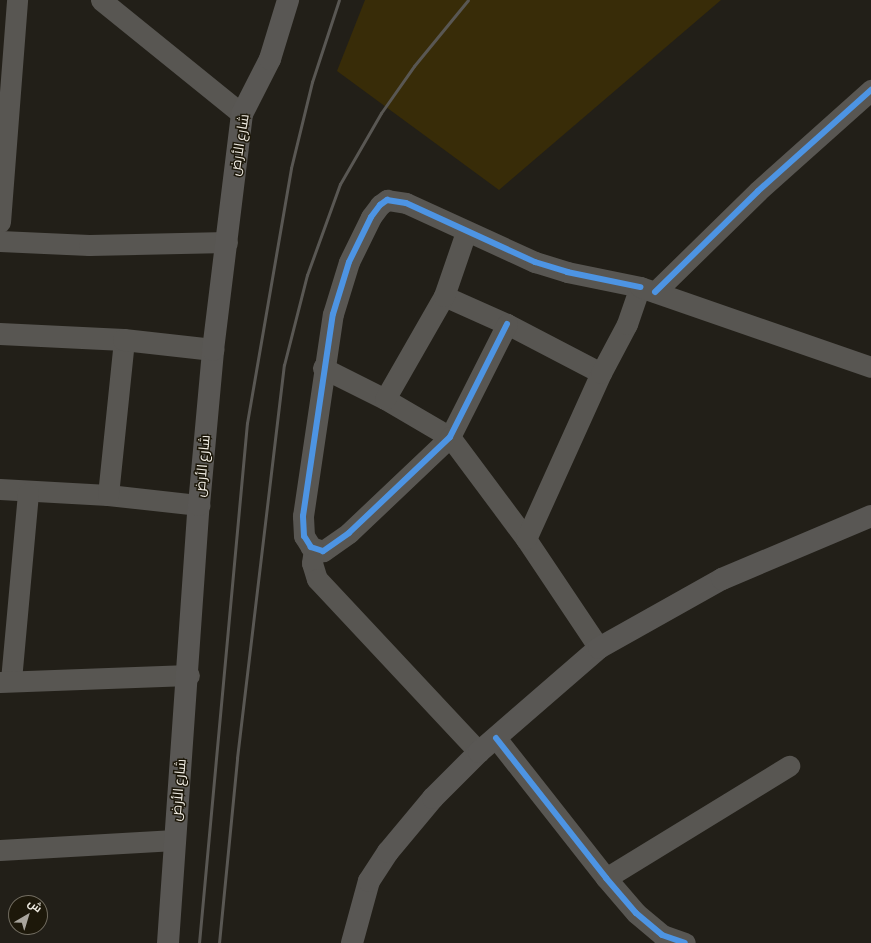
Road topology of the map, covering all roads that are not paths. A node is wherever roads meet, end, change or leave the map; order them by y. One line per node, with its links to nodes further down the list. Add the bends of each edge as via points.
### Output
1 (17, 0): 4 (street)
2 (101, 0): 6 (street)
3 (288, 0): 6 (main road, شارع الأرض, via 270,59)
4 (7, 31): 7 (street)
5 (871, 90): 12 (street)
6 (242, 114): 11 (main road, شارع الأرض)
7 (2, 158): 8 (street)
8 (0, 222)
9 (466, 232): 12 (street, via 535,262 567,272); 13 (street); 19 (street, via 406,203 387,200 380,205 371,217 349,262 333,314)
10 (0, 240): 11 (street, via 89,245)
11 (227, 242): 17 (main road, شارع الأرض)
12 (648, 290): 18 (street); 20 (street)
13 (444, 296): 14 (street); 21 (street)
14 (507, 324): 20 (street); 22 (street)
15 (0, 334): 16 (street)
16 (124, 340): 17 (street); 25 (street)
17 (213, 350): 26 (main road, شارع الأرض)
18 (871, 367)
19 (323, 368): 21 (street); 29 (street, via 303,516 304,536)
20 (601, 373): 28 (street)
21 (385, 399): 22 (street)
22 (450, 437): 28 (street); 29 (street, via 349,533 323,551)
23 (0, 489): 24 (street)
24 (28, 493): 25 (street); 32 (street)
25 (108, 495): 26 (street)
26 (199, 505): 31 (main road, شارع الأرض)
27 (871, 516): 30 (main road, via 722,579)
28 (526, 539): 30 (street)
29 (314, 550): 34 (street, via 312,563 318,579)
30 (599, 648): 33 (main road)
31 (189, 675): 32 (street); 36 (main road, شارع الأرض)
32 (5, 681)
33 (496, 738): 34 (main road); 38 (street)
34 (479, 752): 40 (main road, via 433,798 388,852 369,881)
35 (789, 766): 38 (street)
36 (175, 840): 37 (street); 39 (main road, شارع الأرض)
37 (0, 850)
38 (606, 878): 41 (street, via 652,928 670,940)
39 (168, 943)
40 (352, 943)
41 (685, 943)

